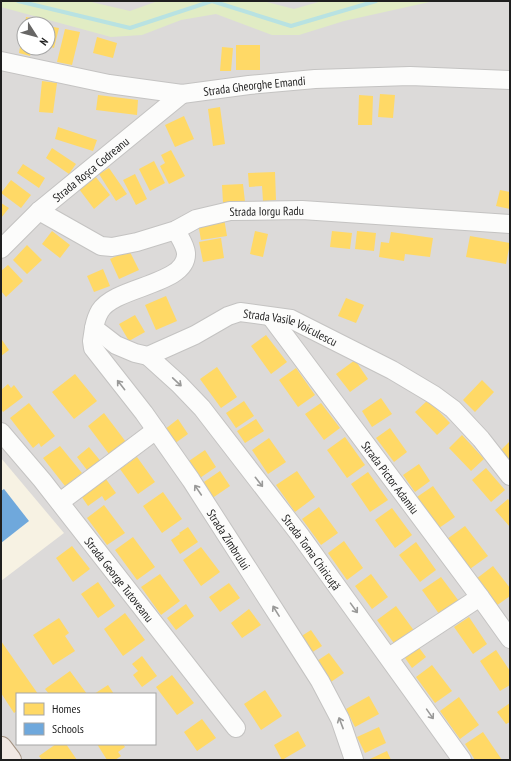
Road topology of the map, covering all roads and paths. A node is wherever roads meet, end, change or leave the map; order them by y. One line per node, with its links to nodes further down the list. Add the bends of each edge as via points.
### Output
1 (1, 61): 3 (street, Strada Gheorghe Emandi, via 109,84)
2 (510, 80): 3 (street, Strada Gheorghe Emandi, via 410,76 315,79)
3 (182, 94): 4 (street, Strada Roșca Codreanu)
4 (39, 212): 6 (street, Strada Iorgu Radu, via 100,246 124,245); 7 (street, Strada Roșca Codreanu)
5 (510, 224): 6 (street, Strada Iorgu Radu, via 302,210 230,211 196,218)
6 (176, 230): 9 (street, via 186,252 181,268 165,278 108,302 100,310)
7 (1, 249)
8 (271, 317): 10 (street, Strada Vasile Voiculescu, via 240,312); 13 (street, Strada Vasile Voiculescu, via 292,319 392,370 434,395 453,409); 15 (street, Strada Pictor Adamiu)
9 (94, 328): 10 (street, via 116,345); 11 (street, Strada Zimbrului, one-way to 9, via 94,348)
10 (148, 356): 17 (street, Strada Toma Chiricuță, one-way to 17, via 202,408)
11 (156, 430): 14 (street); 21 (street, Strada Zimbrului, one-way to 11, via 340,719 320,681 224,529)
12 (1, 432): 14 (street, Strada George Tutoveanu)
13 (510, 476)
14 (60, 502): 18 (street, Strada George Tutoveanu)
15 (480, 597): 16 (street, Strada Pictor Adamiu); 17 (street)
16 (510, 639)
17 (389, 656): 22 (street, Strada Toma Chiricuță, one-way to 22)
18 (236, 728)
19 (1, 748): 20 (main road)
20 (10, 760)
21 (354, 760)
22 (462, 760)

